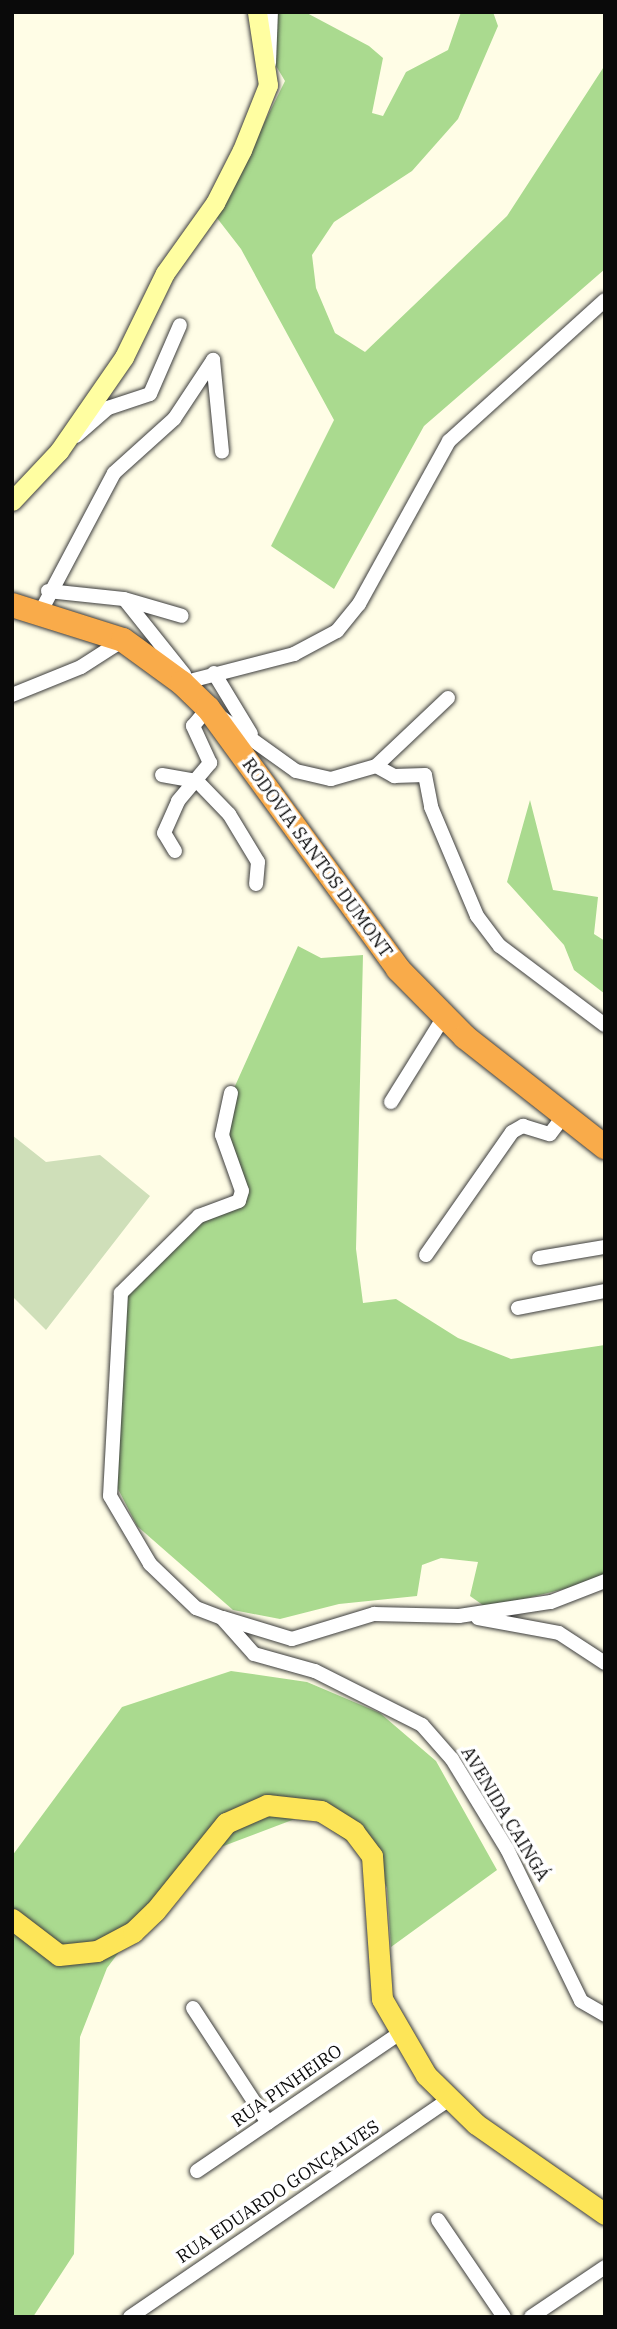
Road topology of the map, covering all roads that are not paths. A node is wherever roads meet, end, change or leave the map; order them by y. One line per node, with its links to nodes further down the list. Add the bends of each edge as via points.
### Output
1 (257, 12): 3 (street)
2 (271, 12): 3 (street)
3 (269, 64): 6 (street, via 261,107 215,203)
4 (605, 300): 14 (street, via 449,441 359,604 337,631 294,654)
5 (180, 325): 6 (street, via 150,394 108,408)
6 (59, 451): 8 (street)
7 (222, 453): 10 (street, via 213,360 174,419 114,473)
8 (12, 501)
9 (124, 599): 10 (street); 12 (street); 15 (street)
10 (45, 601): 11 (highway, RODOVIA SANTOS DUMONT); 13 (highway, RODOVIA SANTOS DUMONT)
11 (12, 605)
12 (182, 616)
13 (123, 640): 15 (highway, RODOVIA SANTOS DUMONT); 16 (street, via 81,667)
14 (215, 673): 15 (street); 19 (street)
15 (186, 682): 18 (highway, RODOVIA SANTOS DUMONT)
16 (12, 695)
17 (448, 698): 20 (street)
18 (208, 708): 19 (street); 22 (street, via 193,726 211,755); 25 (highway, RODOVIA SANTOS DUMONT, via 330,883)
19 (253, 738): 20 (street, via 316,779)
20 (376, 766): 26 (street, via 394,776 425,775 477,916 500,946)
21 (162, 775): 22 (street)
22 (197, 781): 23 (street, via 168,820 165,843); 24 (street, via 229,814 258,862)
23 (175, 852)
24 (256, 884)
25 (444, 1017): 28 (street); 29 (highway, RODOVIA SANTOS DUMONT)
26 (605, 1025)
27 (231, 1093): 38 (street, AVENIDA CAINGÁ, via 222,1135 242,1191 239,1201 198,1216 121,1293 110,1496 150,1564 196,1608)
28 (391, 1102)
29 (563, 1117): 30 (highway, RODOVIA SANTOS DUMONT); 32 (street, via 550,1134 523,1126 512,1132)
30 (605, 1147)
31 (605, 1247): 33 (street)
32 (426, 1255)
33 (539, 1258)
34 (605, 1291): 35 (street)
35 (518, 1308)
36 (605, 1581): 37 (street, via 551,1602)
37 (459, 1616): 38 (street, via 374,1614 292,1639); 39 (street, via 532,1625)
38 (222, 1618): 44 (street, AVENIDA CAINGÁ, via 254,1654 315,1671 388,1703 422,1725 452,1759 508,1849 581,2001)
39 (585, 1648): 40 (street); 41 (street)
40 (605, 1654)
41 (605, 1662)
42 (12, 1919): 45 (main road, via 59,1955 97,1951 133,1932 155,1911 226,1823 267,1804 321,1811 354,1832 372,1856 376,1973)
43 (193, 2008): 47 (street)
44 (605, 2015)
45 (400, 2033): 46 (main road); 47 (street, RUA PINHEIRO)
46 (448, 2100): 49 (main road); 52 (street, RUA EDUARDO GONÇALVES)
47 (268, 2123): 48 (street, RUA PINHEIRO)
48 (197, 2171)
49 (605, 2214)
50 (438, 2220): 53 (street)
51 (605, 2267): 54 (street)
52 (130, 2317)
53 (504, 2317)
54 (531, 2317)

